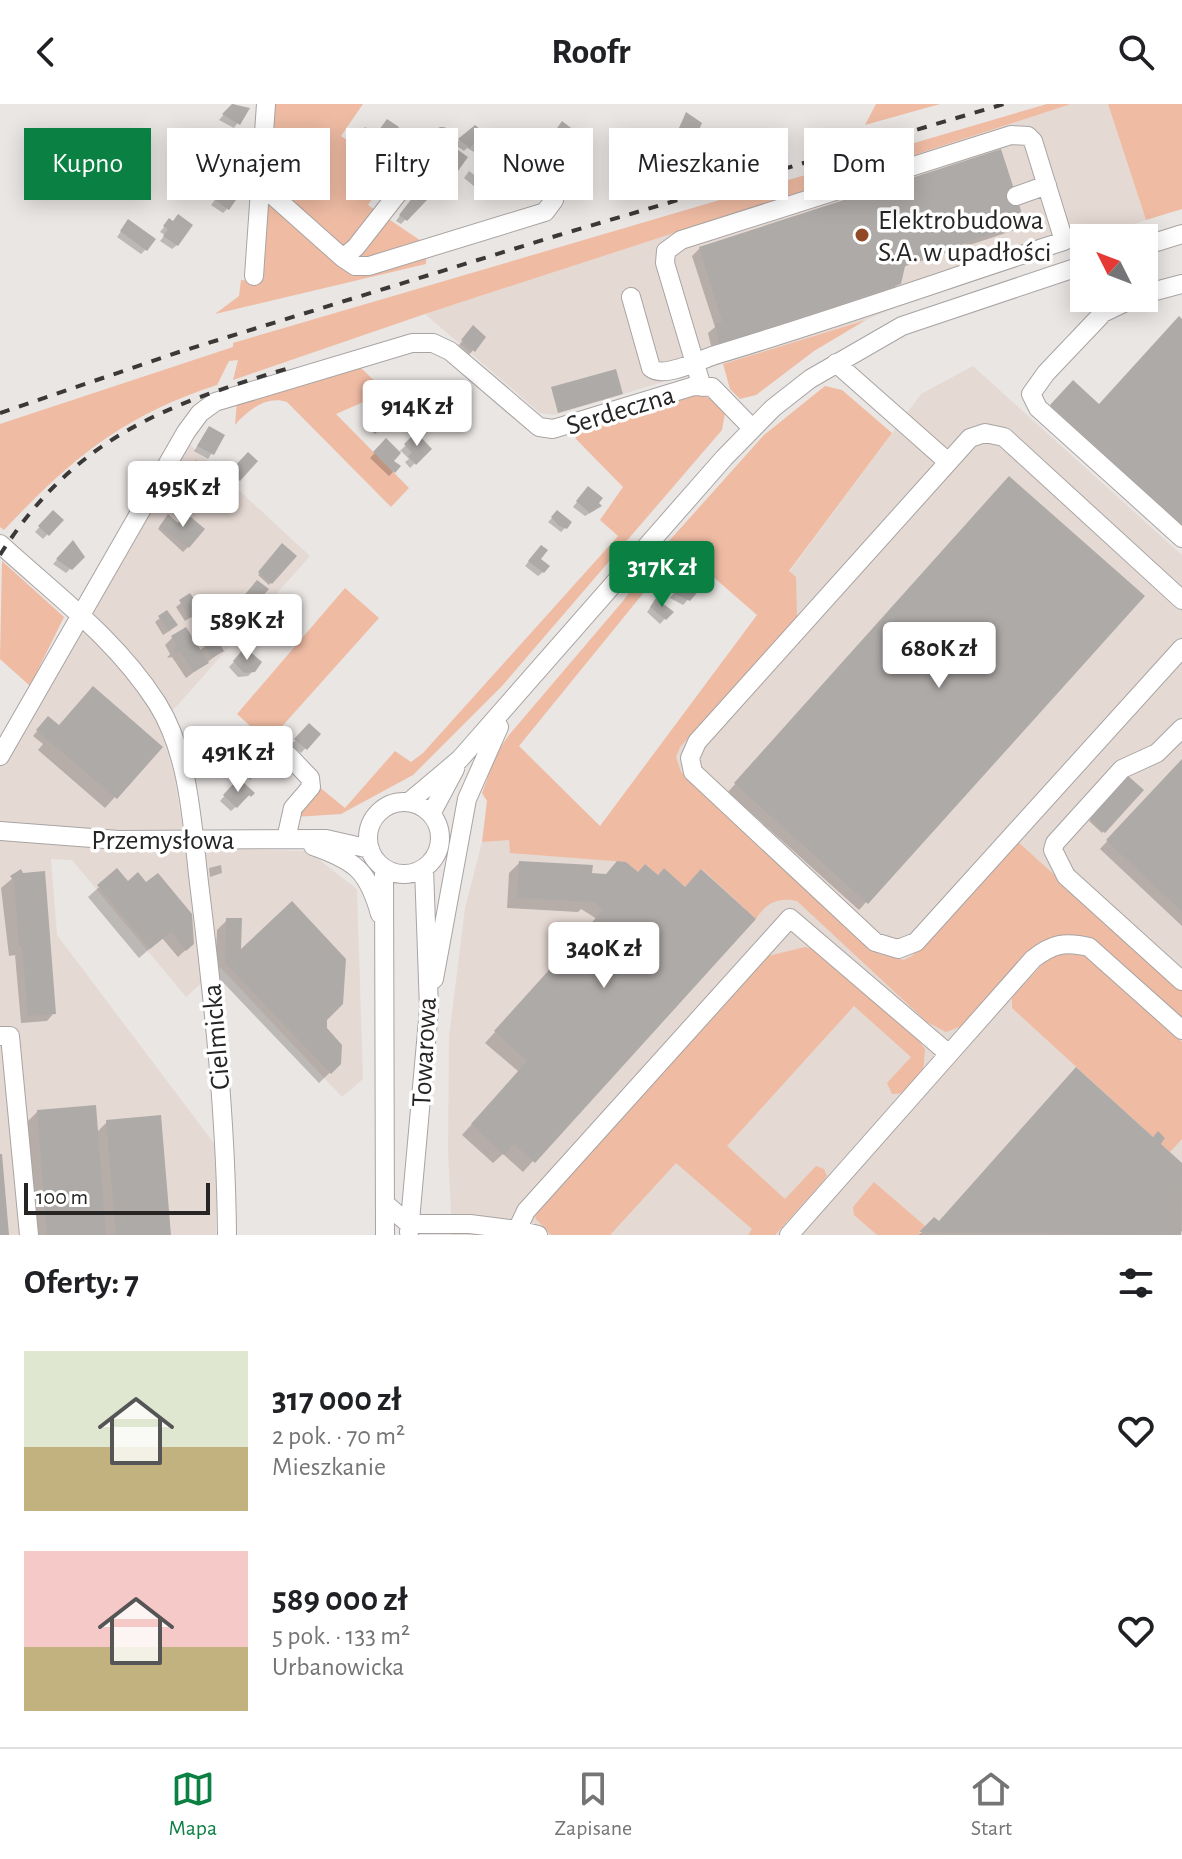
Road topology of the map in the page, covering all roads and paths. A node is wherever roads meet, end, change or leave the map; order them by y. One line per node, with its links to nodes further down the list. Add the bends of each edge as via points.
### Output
1 (266, 104): 2 (street)
2 (265, 128)
3 (1047, 185): 4 (street); 18 (street, via 1064,241); 18 (street, via 1033,141 1011,135 681,240 666,251 665,263)
4 (1016, 196)
5 (260, 200): 13 (street)
6 (278, 200): 11 (street)
7 (393, 200): 11 (street)
8 (554, 200): 11 (street, via 545,212 369,266 355,266)
9 (1182, 234): 10 (street)
10 (1158, 242)
11 (343, 258)
12 (1070, 270): 19 (street, via 915,321)
13 (254, 276)
14 (1182, 284): 15 (street)
15 (1158, 290)
16 (631, 297): 18 (street, via 651,368 663,372)
17 (1105, 312): 23 (street, via 1031,394 1049,418)
18 (694, 362): 20 (street)
19 (836, 363): 21 (street); 22 (street)
20 (702, 387): 21 (street, Serdeczna, via 712,387); 26 (street, Serdeczna, via 553,429 539,427 450,351 433,343 412,343 215,402 186,432)
21 (752, 428): 28 (street)
22 (948, 462): 25 (street, via 970,438 985,433 1004,437); 27 (street, via 697,742 690,758 693,772 875,942 898,949 916,942)
23 (1182, 538)
24 (0, 544): 26 (street, Cielmicka)
25 (1182, 600)
26 (80, 615): 31 (street, Serdeczna); 37 (street, Cielmicka, via 119,650 167,721 182,769)
27 (1182, 648)
28 (527, 683): 32 (street); 45 (street, via 491,741 467,799)
29 (1182, 728): 44 (street, via 1157,753 1122,769 1053,850 1066,876)
30 (288, 755): 39 (street, via 310,778 311,787 293,808)
31 (0, 756)
32 (460, 759): 33 (street); 34 (street)
33 (409, 802): 34 (street); 35 (street, via 391,805)
34 (431, 814): 42 (street, via 440,843)
35 (371, 824): 38 (street, Przemysłowa); 40 (street)
36 (0, 831): 37 (street, Przemysłowa, via 76,839)
37 (193, 839): 39 (street, Przemysłowa); 53 (street, Cielmicka, via 213,997)
38 (326, 839): 39 (street, Przemysłowa); 40 (street, Przemysłowa)
39 (291, 840): 43 (street, via 356,866 369,880)
40 (370, 849): 41 (street)
41 (384, 868): 42 (street, via 408,874); 43 (street, Towarowa)
42 (424, 868): 45 (street, Towarowa)
43 (384, 928): 49 (street, Towarowa)
44 (1182, 981)
45 (429, 1009): 50 (street, Towarowa)
46 (1182, 1030): 48 (street, via 1089,947 1069,942 1049,947 1033,959)
47 (0, 1036): 52 (street, via 10,1036)
48 (949, 1054): 51 (street, via 790,918 526,1211); 56 (street)
49 (388, 1206): 50 (street); 54 (street, Towarowa)
50 (409, 1230): 51 (street, via 470,1224)
51 (517, 1232): 55 (street)
52 (29, 1235)
53 (227, 1235)
54 (385, 1235)
55 (538, 1235)
56 (789, 1235)

